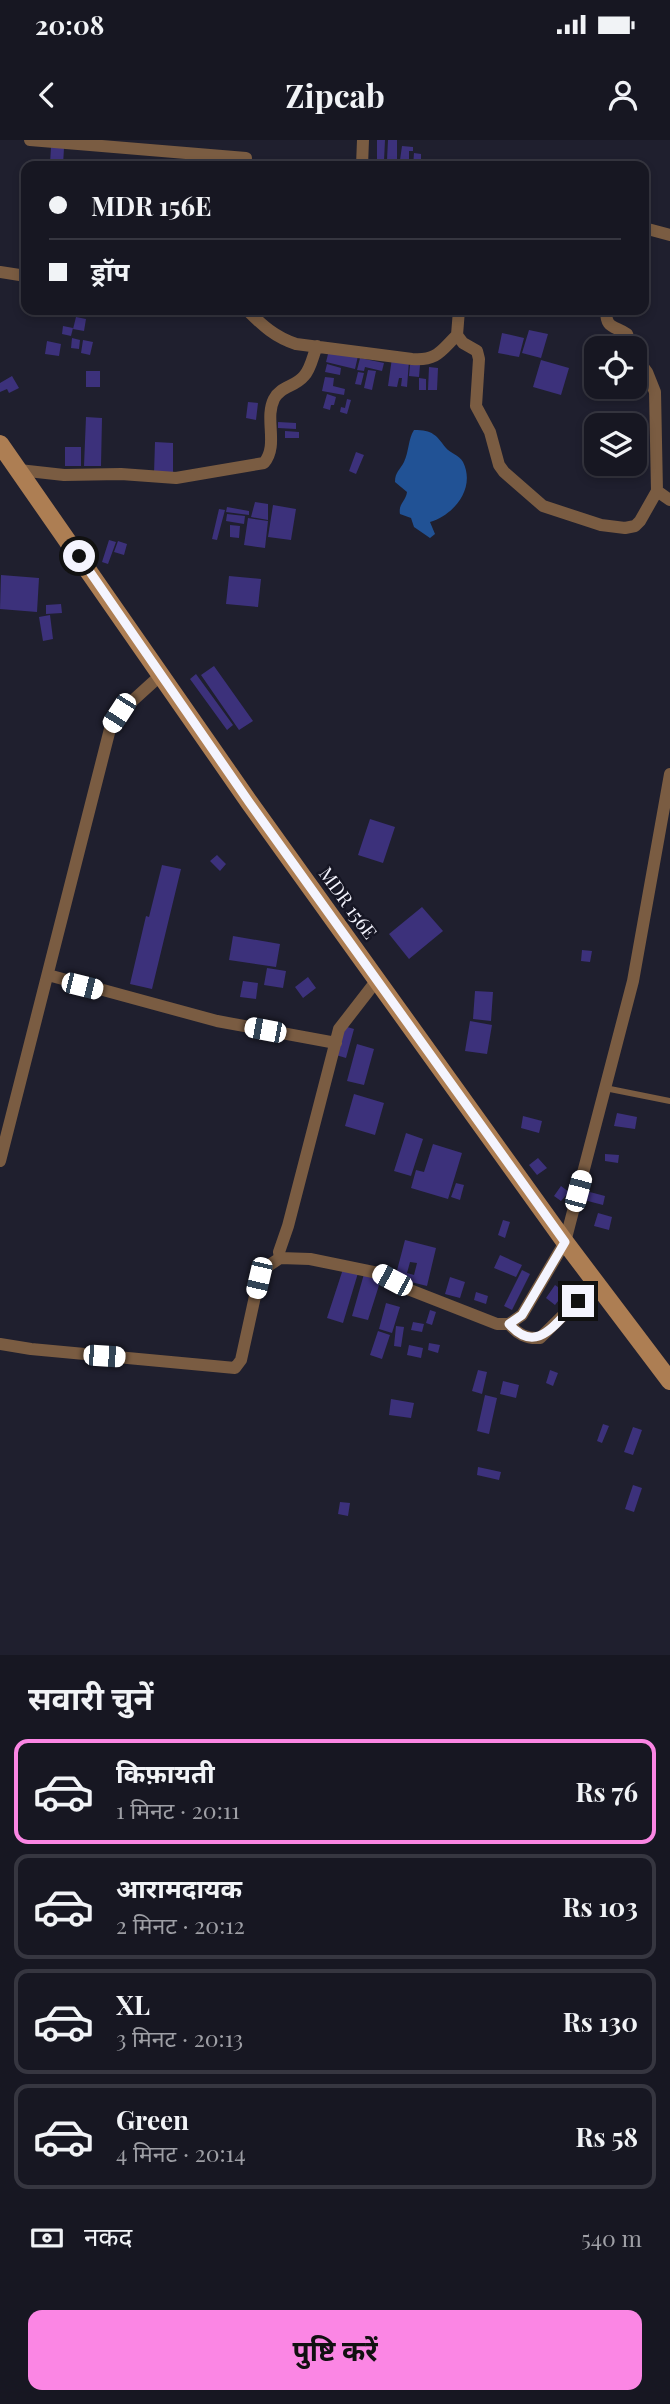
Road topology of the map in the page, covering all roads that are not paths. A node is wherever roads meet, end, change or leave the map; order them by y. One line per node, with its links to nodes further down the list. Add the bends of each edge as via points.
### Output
1 (30, 140): 3 (street)
2 (363, 140): 4 (street)
3 (246, 158)
4 (362, 161)
5 (649, 229): 6 (street)
6 (670, 235)
7 (0, 272): 8 (street)
8 (21, 275)
9 (252, 315): 14 (street, via 279,338)
10 (459, 315): 12 (street)
11 (606, 315): 13 (street, via 608,324)
12 (457, 335): 14 (street, via 428,361); 18 (street, via 477,351 476,406 490,432 499,465 543,506 625,528 640,521)
13 (628, 336)
14 (317, 346): 17 (street, via 305,376 282,389 273,401 269,458 264,463 176,478)
15 (647, 373): 18 (street, via 654,392)
16 (0, 444): 17 (main road, MDR 156E)
17 (19, 470): 20 (main road, MDR 156E)
18 (657, 491): 19 (street)
19 (670, 500)
20 (162, 674): 22 (street, via 111,725); 23 (main road, MDR 156E)
21 (670, 774): 25 (street, via 634,981)
22 (48, 975): 24 (street, via 217,1021); 27 (street)
23 (377, 980): 24 (street, via 339,1029); 28 (main road, MDR 156E)
24 (336, 1043): 29 (street)
25 (605, 1087): 26 (lane); 28 (street)
26 (670, 1101)
27 (0, 1161)
28 (565, 1242): 30 (main road, MDR 156E); 31 (street, via 522,1315)
29 (279, 1258): 31 (street, via 310,1259 378,1273 497,1324); 32 (street, via 259,1278 241,1360 235,1368)
30 (596, 1283): 31 (street, via 540,1338 522,1336); 33 (main road, MDR 156E)
31 (509, 1324)
32 (0, 1344)
33 (670, 1381)

